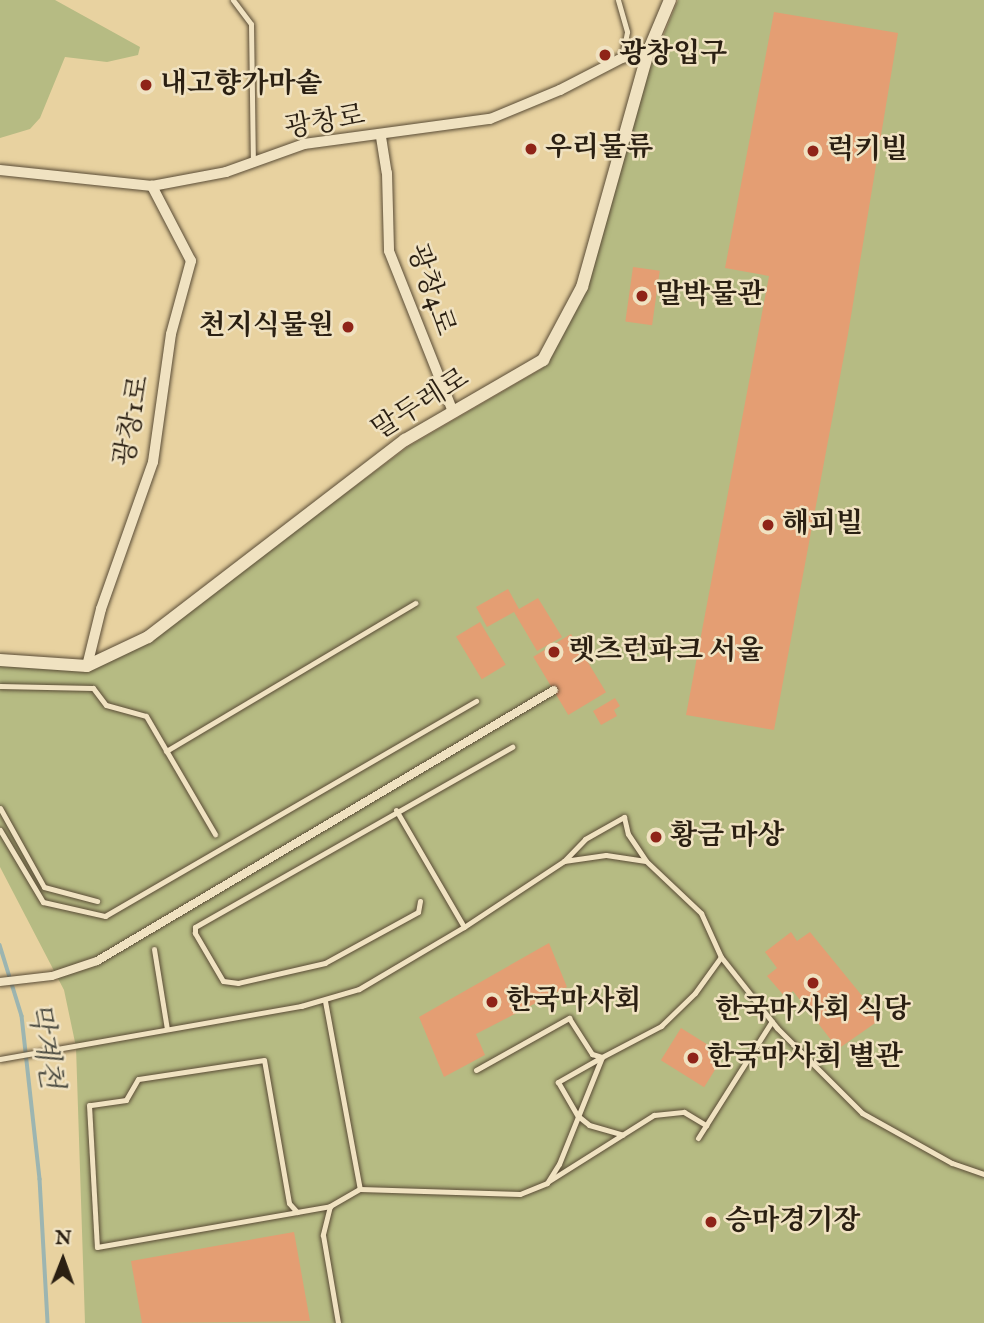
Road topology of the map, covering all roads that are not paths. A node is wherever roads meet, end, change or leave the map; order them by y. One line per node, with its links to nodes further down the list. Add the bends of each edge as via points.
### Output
1 (233, 0): 7 (lane, via 251,24)
2 (618, 0): 5 (lane, via 627,32)
3 (670, 0): 4 (street, 말두레로)
4 (648, 52): 5 (street, 광창로); 10 (street, 말두레로, via 582,287 562,326 542,360)
5 (622, 58): 6 (street, 광창로, via 490,119)
6 (381, 137): 7 (street, 광창로, via 304,144); 10 (street, 광창4로, via 389,251)
7 (253, 163): 9 (street, 광창로)
8 (0, 170): 9 (street, 광창로)
9 (152, 186): 13 (street, 광창1로, via 191,261 169,346 153,461 101,609)
10 (453, 412): 13 (street, 말두레로, via 405,440 148,636)
11 (415, 603): 18 (lane)
12 (0, 660): 13 (street)
13 (87, 666)
14 (0, 685): 18 (lane, via 93,688 106,705 146,716)
15 (554, 690): 30 (street, via 97,961 51,976)
16 (476, 701): 21 (lane, via 105,916 43,902)
17 (512, 747): 20 (lane)
18 (166, 751): 22 (lane)
19 (0, 808): 25 (lane, via 44,887)
20 (396, 810): 26 (lane, via 195,927 223,981 238,983 325,963 418,912); 27 (lane)
21 (0, 830)
22 (215, 834)
23 (564, 861): 24 (lane, via 606,855); 24 (lane, via 585,839 624,817 628,834); 27 (lane)
24 (646, 861): 29 (lane, via 701,913)
25 (97, 901)
26 (420, 901)
27 (464, 927): 31 (lane, via 359,989)
28 (155, 949): 33 (lane)
29 (721, 957): 32 (lane); 34 (lane, via 695,993 661,1026)
30 (0, 982)
31 (325, 1001): 33 (lane); 43 (lane)
32 (772, 1021): 38 (lane); 41 (lane, via 862,1113 952,1163)
33 (167, 1029): 35 (lane)
34 (602, 1057): 36 (lane, via 592,1054 569,1018); 37 (lane); 37 (lane, via 558,1082)
35 (0, 1059)
36 (476, 1070)
37 (578, 1116): 39 (lane, via 606,1133); 42 (lane)
38 (706, 1125): 39 (lane, via 674,1111 654,1115); 40 (lane)
39 (625, 1135): 42 (lane)
40 (698, 1138)
41 (984, 1174)
42 (547, 1183): 43 (lane, via 520,1194)
43 (360, 1189): 44 (lane)
44 (330, 1206): 45 (lane); 46 (lane, via 323,1235)
45 (297, 1212): 45 (lane, via 289,1203 264,1060 138,1079 126,1100 89,1105 97,1247)
46 (338, 1323)

